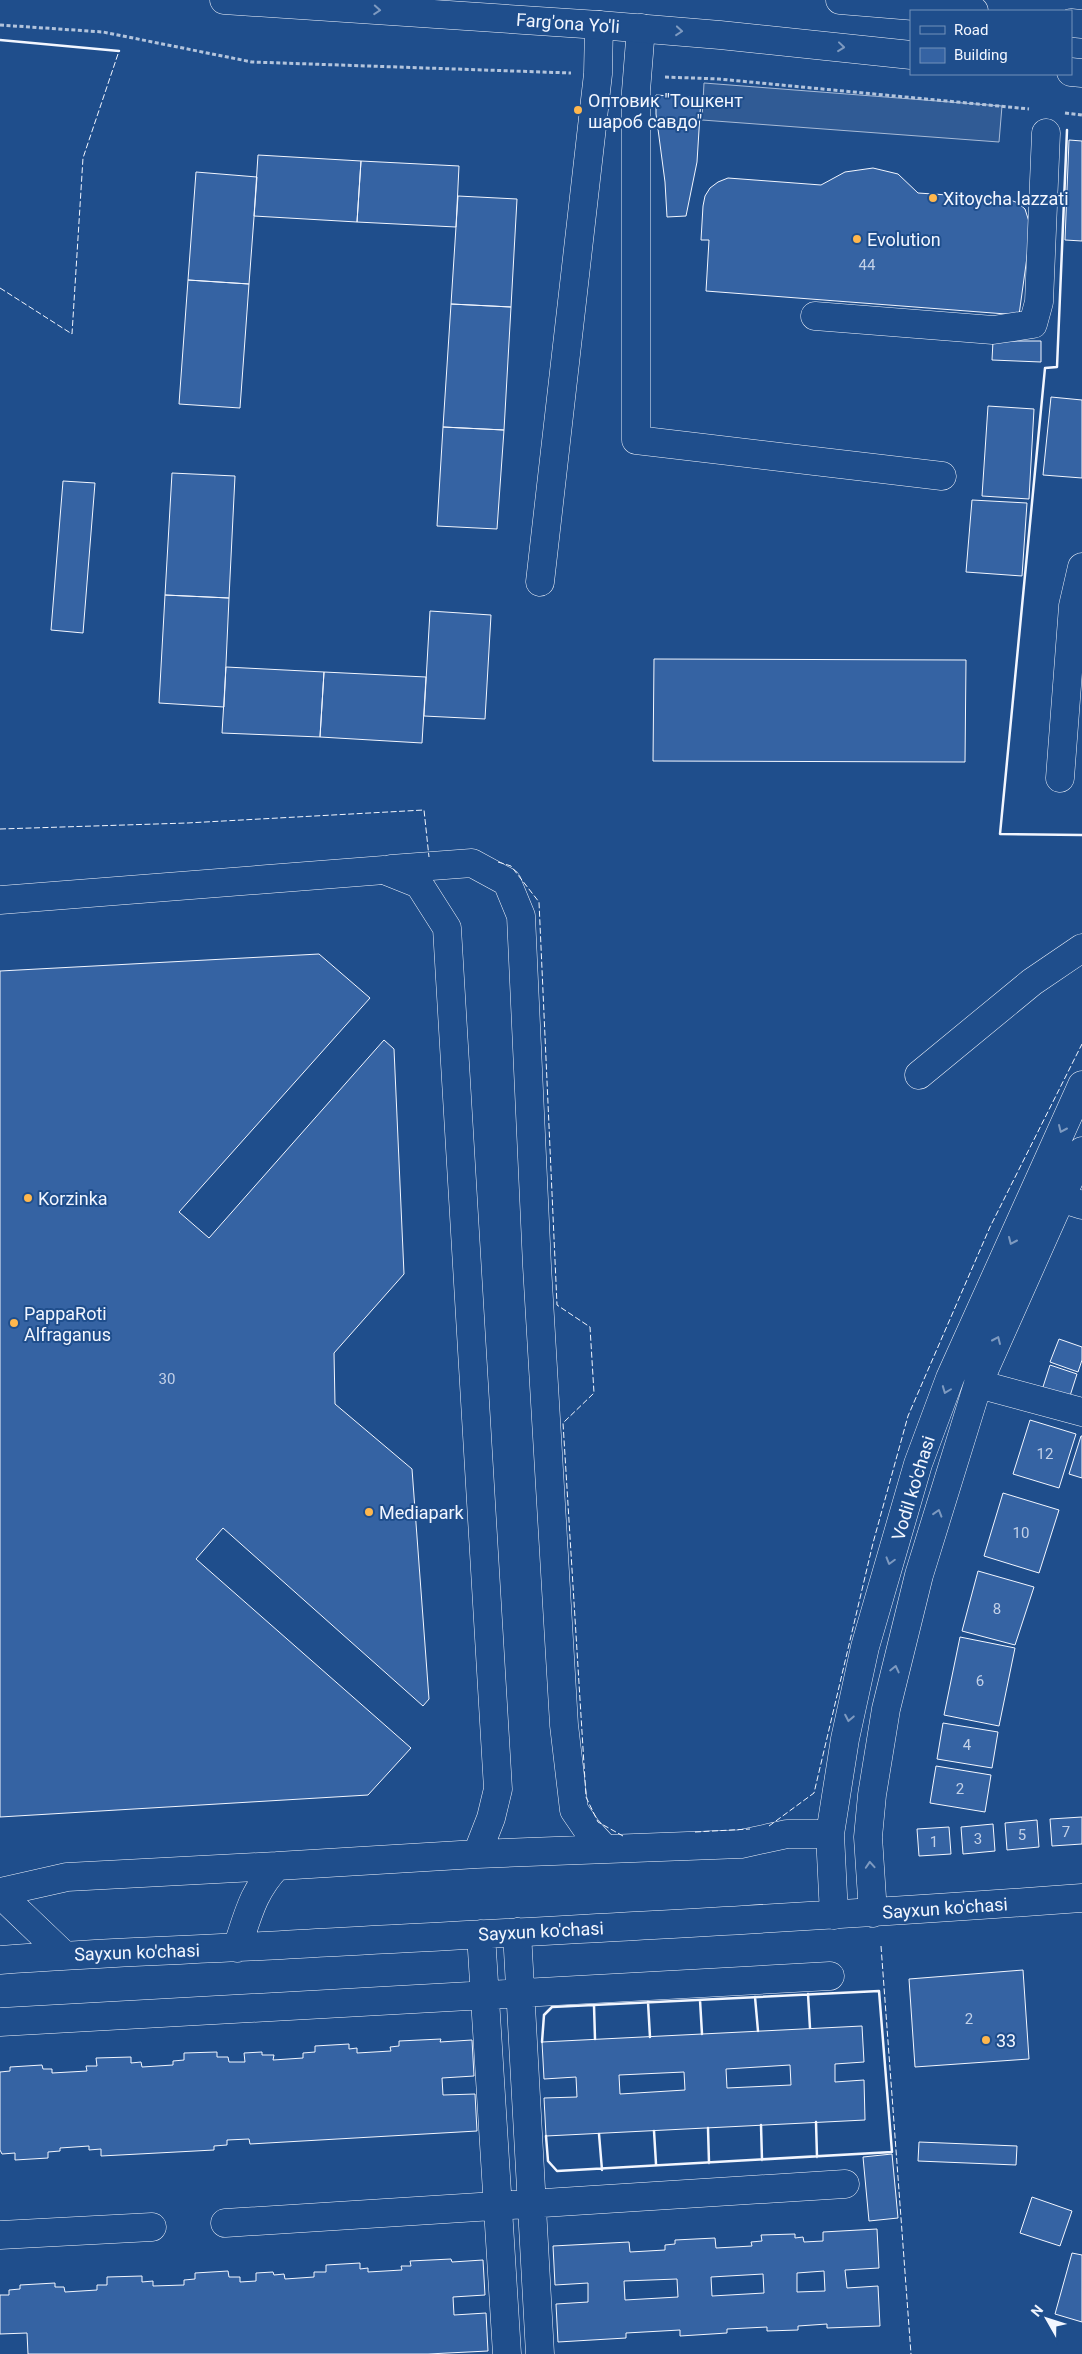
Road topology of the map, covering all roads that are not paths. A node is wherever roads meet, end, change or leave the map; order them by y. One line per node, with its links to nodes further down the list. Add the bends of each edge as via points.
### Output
1 (224, 0): 4 (street, Farg'ona Yo'li, one-way to 4)
2 (840, 0): 3 (street)
3 (962, 7)
4 (599, 25): 5 (street, Farg'ona Yo'li); 11 (street, via 598,74)
5 (641, 28): 6 (street, Farg'ona Yo'li, one-way to 6); 9 (street, via 636,440)
6 (910, 55)
7 (1046, 118): 8 (street, via 1038,302 1033,324 993,330)
8 (815, 316)
9 (942, 476)
10 (1082, 567): 12 (street, via 1072,606)
11 (540, 582)
12 (1060, 778)
13 (384, 870): 14 (street); 23 (street, via 472,863 507,882 520,916 564,1725 574,1810); 24 (street, via 420,884 447,928 498,1789 492,1818)
14 (0, 900)
15 (1082, 948): 16 (street, via 1032,982)
16 (919, 1075)
17 (1082, 1085): 22 (street, Vodil ko'chasi, one-way to 22, via 950,1378 918,1464 854,1692)
18 (1082, 1151): 19 (street, Vodil ko'chasi)
19 (1071, 1202): 20 (street, Vodil ko'chasi, one-way to 19)
20 (978, 1384): 21 (street); 28 (street, Vodil ko'chasi, one-way to 20, via 868,1837 886,1710 919,1575)
21 (1082, 1412)
22 (830, 1834): 23 (street, via 788,1834 741,1844); 29 (street, Vodil ko'chasi)
23 (605, 1849): 24 (street)
24 (478, 1854): 25 (street)
25 (277, 1866): 26 (street, via 67,1876); 32 (street, via 262,1882)
26 (0, 1893): 33 (street)
27 (1082, 1898): 28 (street, Sayxun ko'chasi)
28 (873, 1913): 29 (street, Sayxun ko'chasi)
29 (834, 1915): 30 (street, Sayxun ko'chasi)
30 (517, 1932): 31 (street, Sayxun ko'chasi); 36 (street)
31 (481, 1934): 32 (street, Sayxun ko'chasi); 37 (street)
32 (238, 1948): 33 (street, Sayxun ko'chasi)
33 (64, 1955): 34 (street, Sayxun ko'chasi)
34 (0, 1960)
35 (830, 1976): 36 (street)
36 (521, 1994): 37 (street); 40 (street)
37 (485, 1996): 38 (street); 41 (street)
38 (0, 2022)
39 (845, 2184): 40 (street)
40 (531, 2204): 41 (street); 46 (street)
41 (498, 2206): 42 (street); 45 (street)
42 (225, 2223)
43 (152, 2227): 44 (street)
44 (0, 2235)
45 (507, 2354)
46 (540, 2354)

